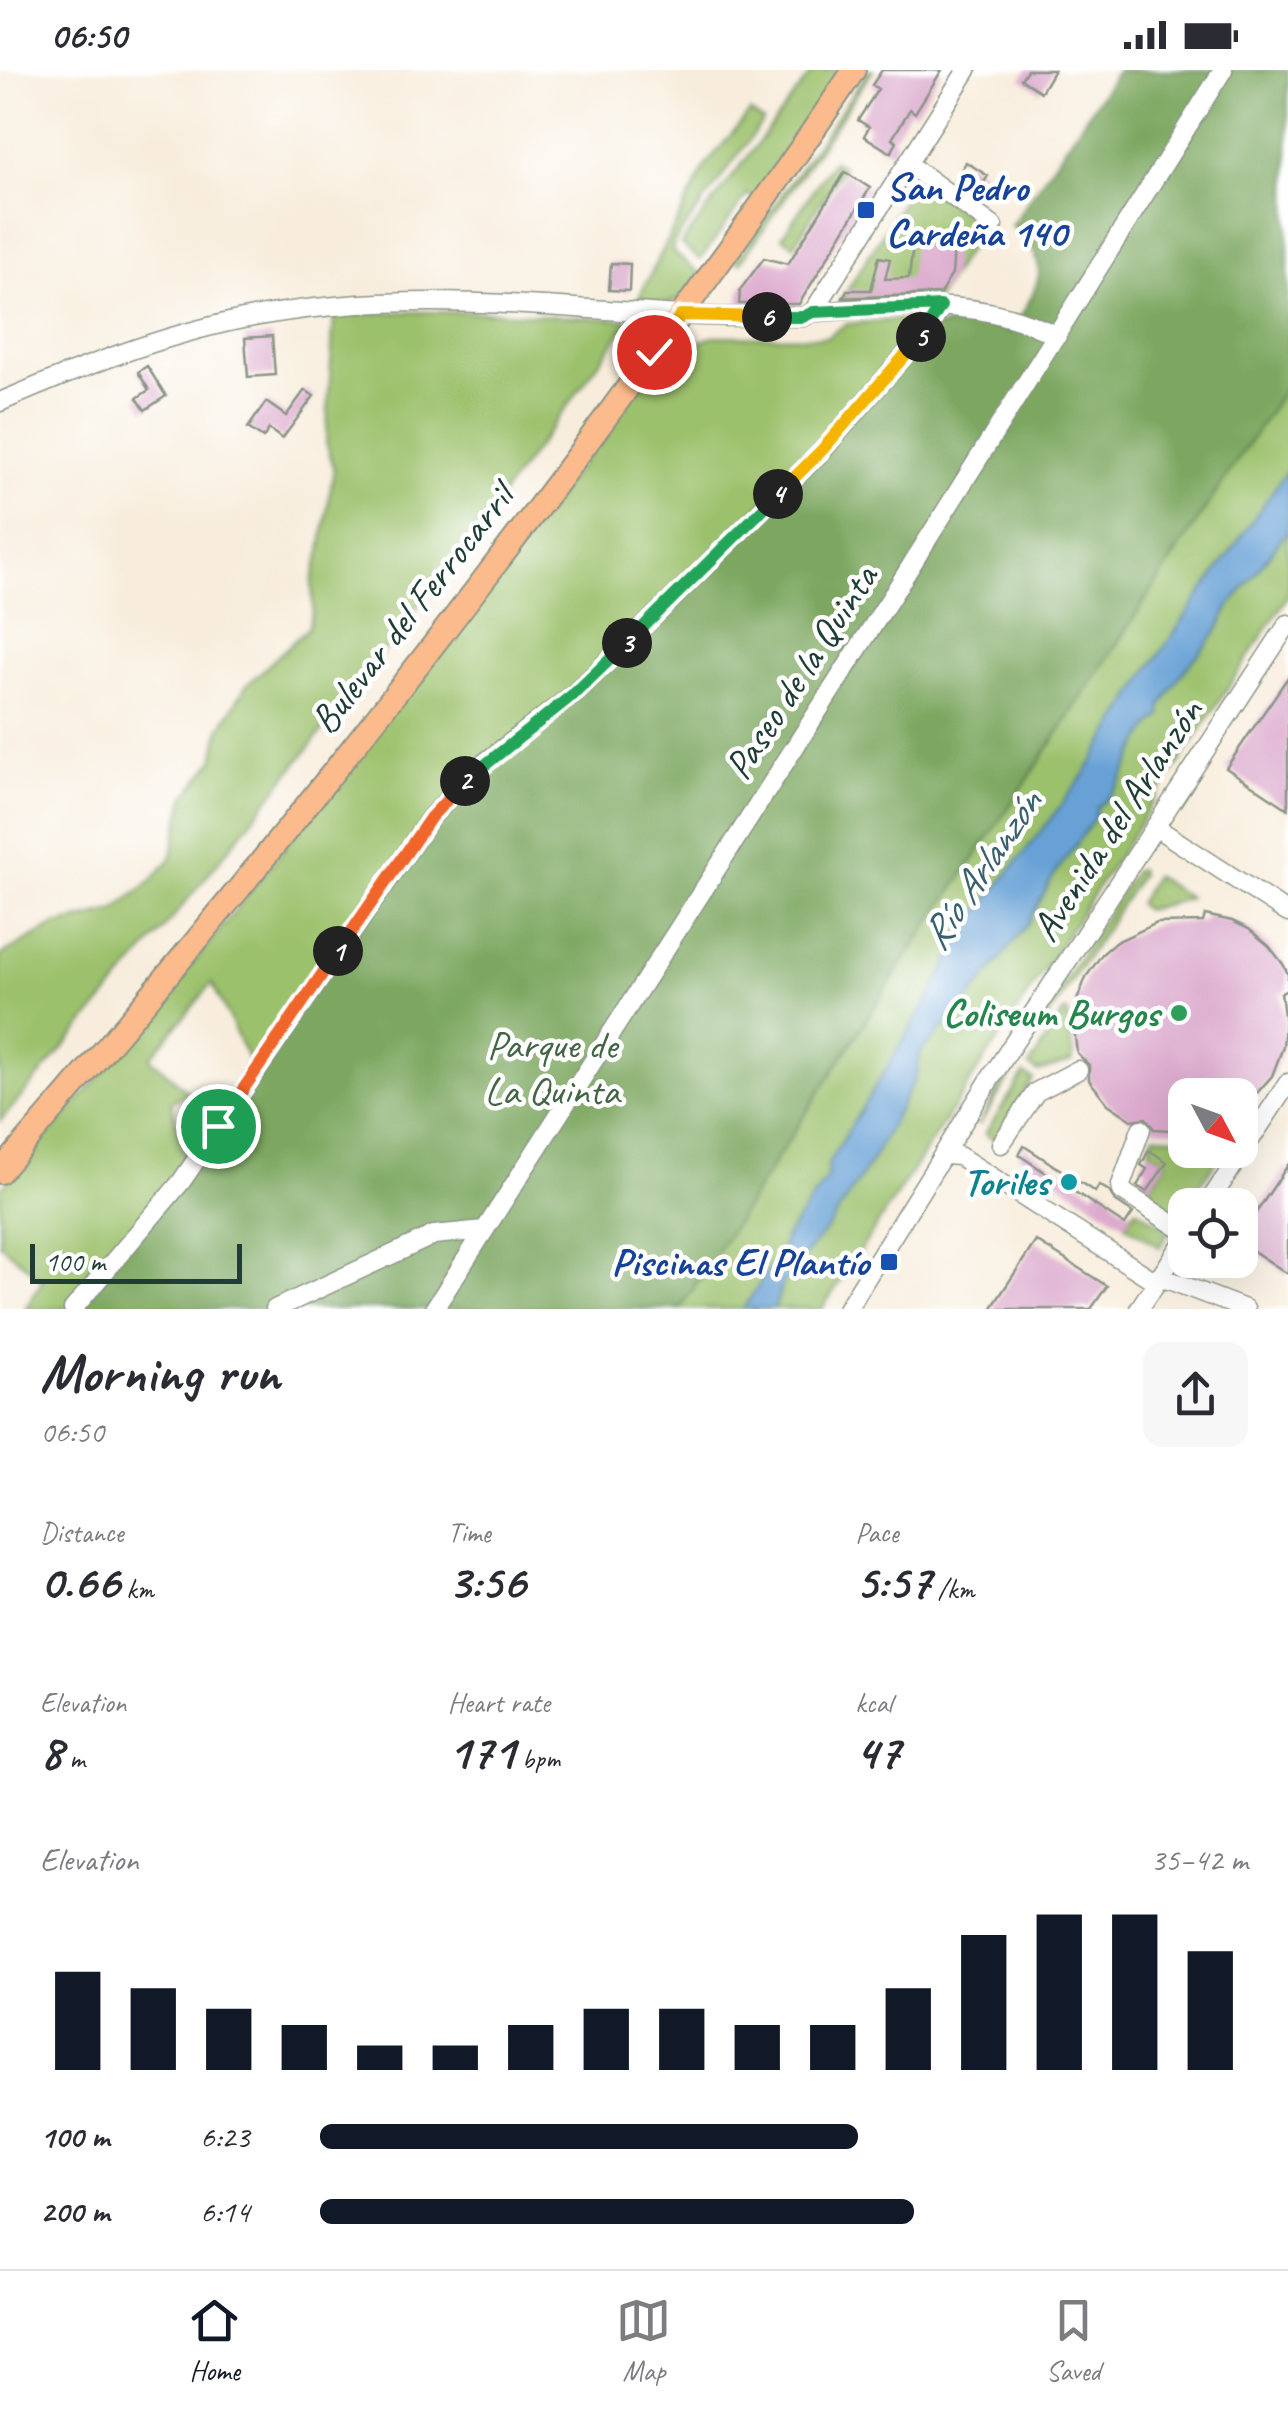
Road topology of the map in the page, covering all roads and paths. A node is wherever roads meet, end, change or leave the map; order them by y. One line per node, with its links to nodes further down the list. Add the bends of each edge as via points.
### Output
1 (854, 70): 8 (main road, Bulevar del Ferrocarril)
2 (967, 70): 4 (street)
3 (1223, 70): 9 (street, Paseo de la Quinta)
4 (908, 164): 5 (street); 7 (street)
5 (994, 226)
6 (941, 306): 7 (street); 9 (street, via 977,308); 25 (street, via 822,450 576,692 479,767 431,817 181,1182)
7 (813, 312): 8 (street)
8 (681, 315): 10 (street, via 458,301 314,308 178,334); 19 (main road, Bulevar del Ferrocarril, via 368,729)
9 (1056, 336): 22 (street, Paseo de la Quinta)
10 (0, 402)
11 (1288, 624): 12 (street, Avenida del Arlanzón)
12 (1155, 826): 13 (street); 18 (street, Avenida del Arlanzón, via 992,1076)
13 (1288, 913)
14 (1078, 1070): 17 (street, via 1036,1092)
15 (1288, 1084): 20 (street)
16 (1141, 1128): 21 (street, via 1122,1191)
17 (1000, 1144)
18 (952, 1156): 24 (street); 28 (street, via 932,1176)
19 (0, 1172)
20 (1219, 1188)
21 (1168, 1224)
22 (484, 1230): 26 (street, via 434,1234); 27 (street, Paseo de la Quinta)
23 (1168, 1263): 24 (street)
24 (1159, 1278): 29 (street); 30 (street)
25 (74, 1309)
26 (275, 1309)
27 (434, 1309)
28 (847, 1309)
29 (1139, 1309)
30 (1245, 1309)

